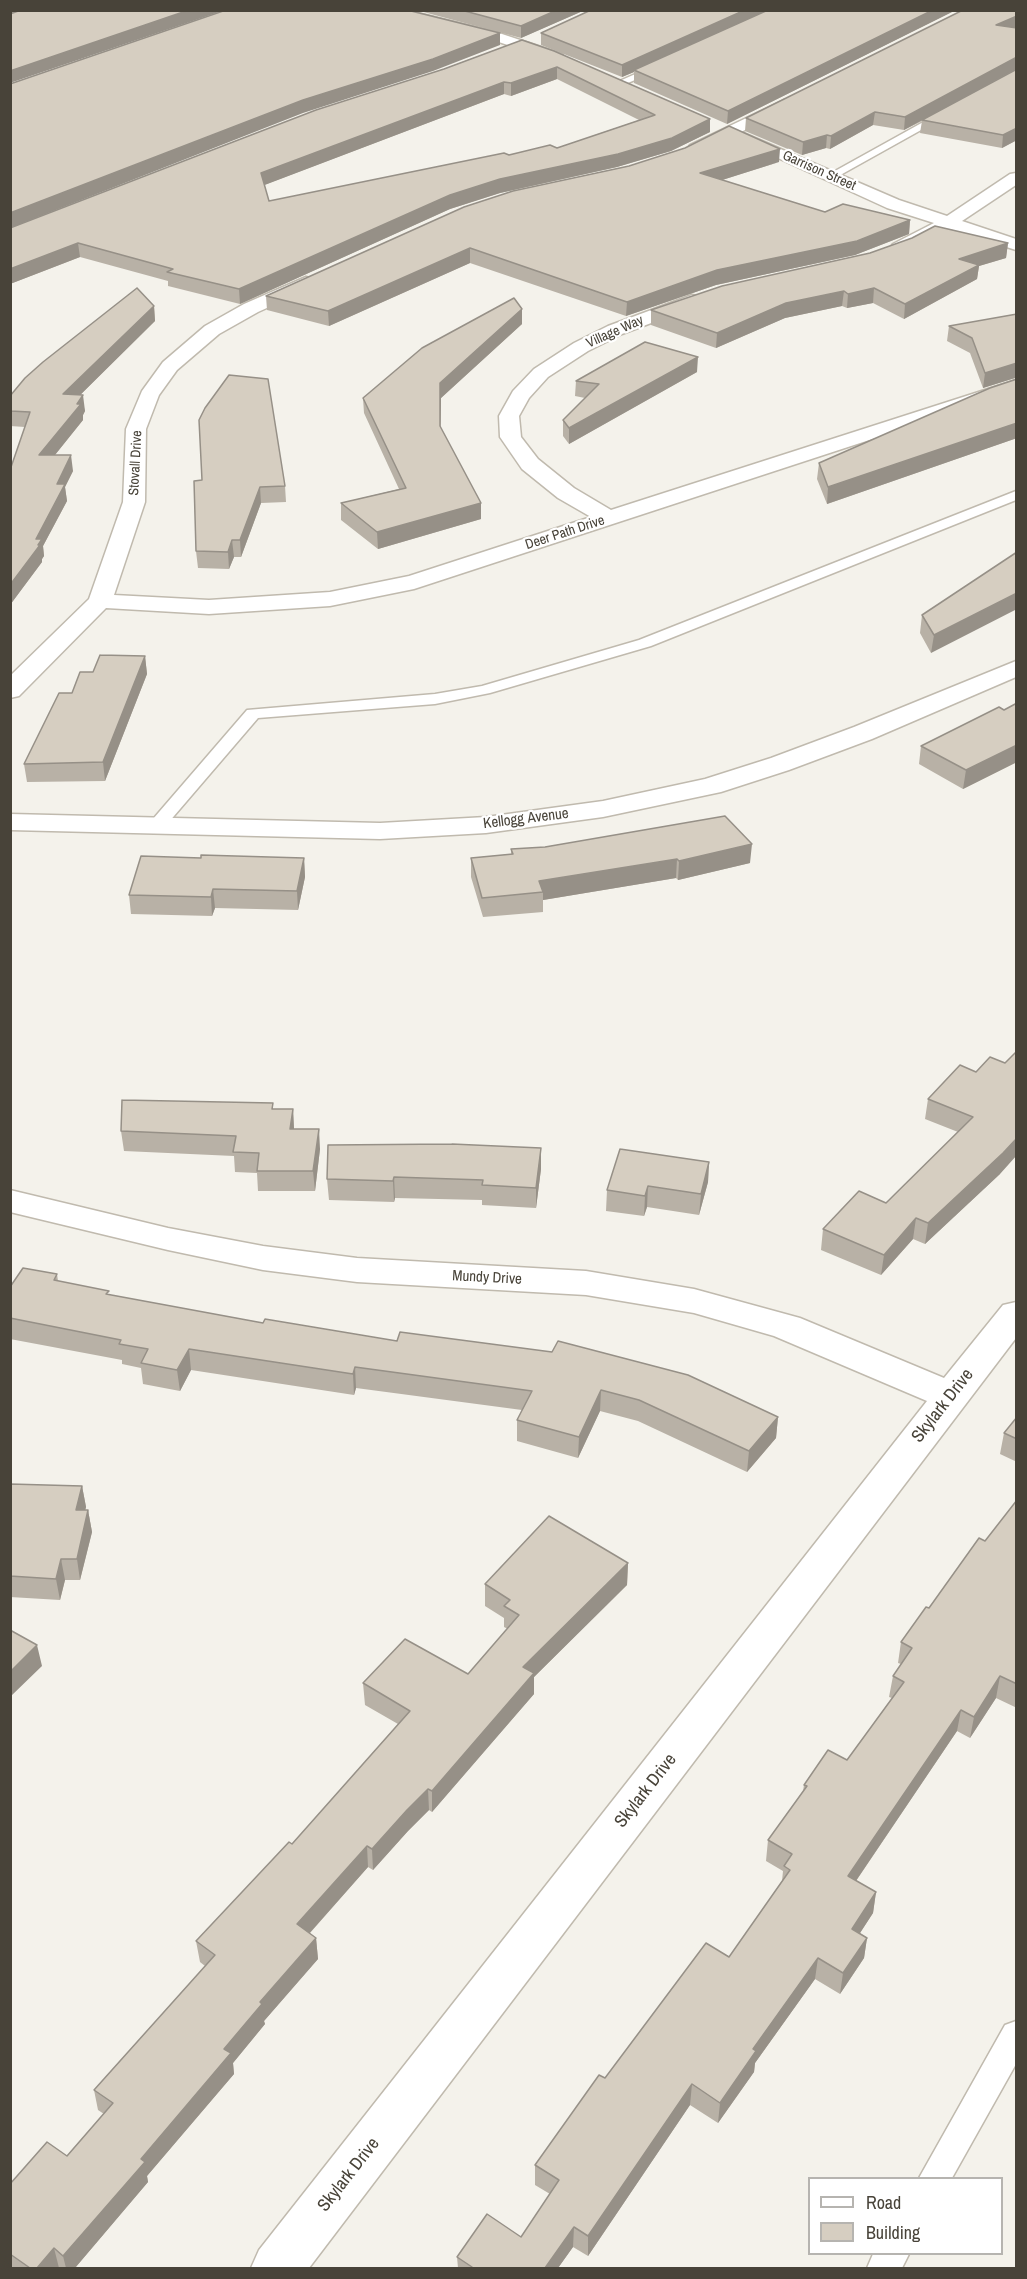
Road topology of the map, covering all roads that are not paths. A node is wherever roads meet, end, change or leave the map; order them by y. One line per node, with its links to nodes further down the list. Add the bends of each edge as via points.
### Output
1 (385, 10): 3 (street)
2 (543, 37): 3 (street)
3 (522, 45): 4 (street); 5 (street)
4 (501, 53)
5 (570, 62)
6 (664, 64): 7 (lane)
7 (615, 81): 8 (street)
8 (642, 93)
9 (804, 95): 12 (street)
10 (955, 108): 14 (lane)
11 (708, 122): 12 (street, Garrison Street)
12 (730, 132): 13 (street); 14 (street, Garrison Street)
13 (678, 156)
14 (831, 176): 16 (street, Garrison Street)
15 (1017, 178): 16 (street)
16 (948, 223): 17 (street, Garrison Street); 18 (street)
17 (1017, 245)
18 (883, 254)
19 (326, 274): 24 (street, Stovall Drive, via 212,330 170,366 149,395 136,429 134,502)
20 (707, 296): 23 (street, Village Way, via 615,330 581,347 541,373 520,395 509,416 511,437 530,464 566,493)
21 (1017, 386): 23 (street, Deer Path Drive)
22 (1017, 495): 28 (lane, via 645,643 484,690 435,699 253,713)
23 (610, 519): 24 (street, Deer Path Drive, via 414,582 330,598 209,607)
24 (100, 602): 26 (street, Stovall Drive)
25 (1017, 668): 28 (street, Kellogg Avenue, via 780,764 711,786 603,809 486,825 380,831)
26 (10, 691)
27 (10, 822): 28 (street, Kellogg Avenue)
28 (156, 826)
29 (10, 1201): 31 (street, Mundy Drive, via 263,1258 357,1270 586,1283 694,1300 787,1327)
30 (1017, 1314): 31 (street, Skylark Drive)
31 (951, 1396): 35 (street, Skylark Drive)
32 (1017, 2035): 33 (lane)
33 (935, 2177)
34 (891, 2255): 36 (lane)
35 (277, 2268)
36 (883, 2268)

